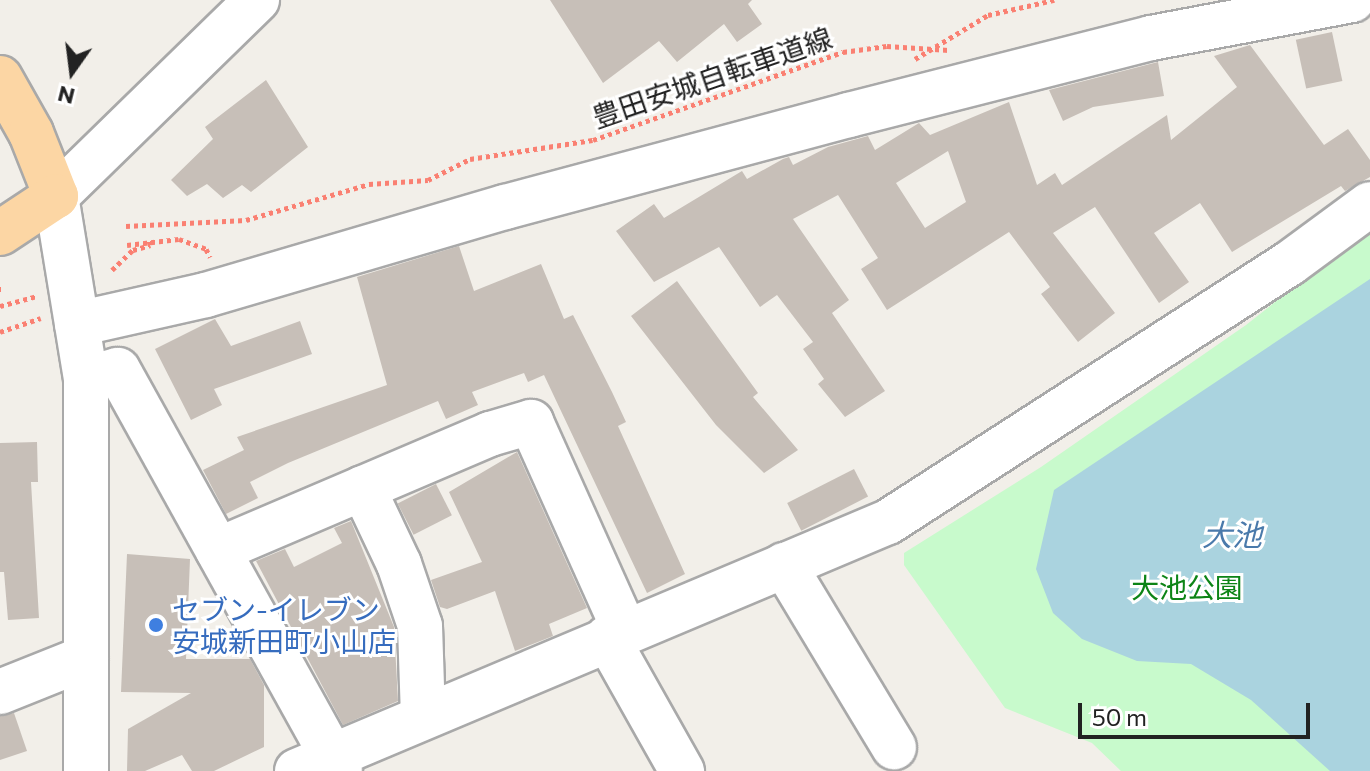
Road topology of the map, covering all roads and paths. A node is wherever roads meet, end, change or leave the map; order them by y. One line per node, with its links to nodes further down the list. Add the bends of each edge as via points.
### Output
1 (257, 0): 5 (street)
2 (1352, 0): 15 (street, via 1151,38 505,207 206,295)
3 (965, 50): 7 (path, 豊田安城自転車道線, via 887,46 843,52 593,140 470,159 428,180 369,184 246,220)
4 (5, 100): 5 (main road, via 31,133)
5 (56, 196): 8 (main road); 15 (street)
6 (1370, 204): 20 (street, via 1290,263 888,522)
7 (126, 226)
8 (0, 233)
9 (149, 240): 10 (path); 11 (path, via 179,239 206,249); 12 (path, via 150,245 133,250)
10 (127, 245)
11 (214, 263)
12 (112, 270)
13 (41, 295): 14 (path)
14 (0, 306)
15 (61, 320): 16 (path); 17 (street)
16 (0, 332)
17 (86, 379): 19 (street, via 118,370); 22 (street)
18 (363, 488): 19 (street); 21 (street, via 531,422); 24 (street, via 399,564 420,626)
19 (218, 550): 26 (street)
20 (784, 565): 21 (street); 25 (street)
21 (616, 634): 24 (street); 27 (street)
22 (85, 658): 23 (street); 28 (street)
23 (0, 692)
24 (423, 716): 26 (street)
25 (894, 747)
26 (323, 766)
27 (675, 769)
28 (86, 771)

